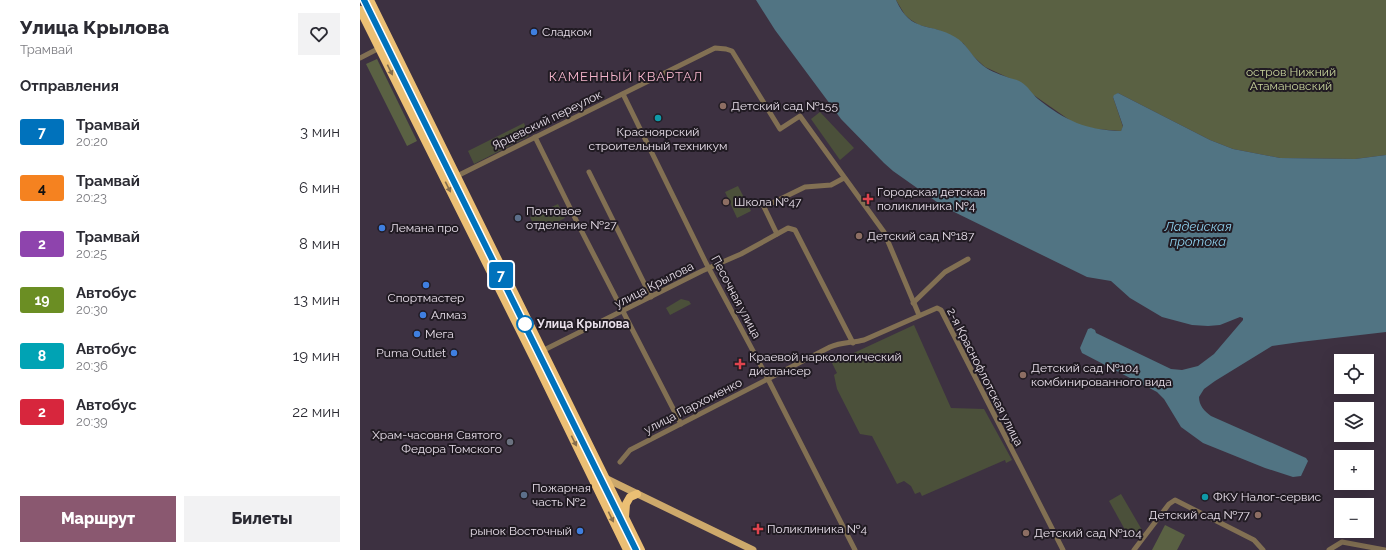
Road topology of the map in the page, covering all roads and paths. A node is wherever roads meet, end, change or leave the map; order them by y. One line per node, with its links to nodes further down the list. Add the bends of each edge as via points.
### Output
1 (370, 0): 3 (highway)
2 (360, 10): 4 (highway)
3 (391, 42): 4 (street); 9 (highway)
4 (378, 48): 5 (street); 20 (highway, one-way to 20)
5 (360, 58)
6 (623, 94): 7 (street, Ярцевский переулок); 10 (street, Ярцевский переулок, via 715,48 726,48 732,51 780,129 800,116); 13 (street, Песочная улица)
7 (535, 137): 9 (street, Ярцевский переулок); 16 (street)
8 (589, 172): 14 (street)
9 (458, 176): 19 (highway)
10 (844, 178): 11 (street, via 831,185 805,187 764,208); 15 (street, via 884,232)
11 (777, 234): 13 (street, улица Крылова); 18 (street, улица Крылова, via 788,228 795,230)
12 (968, 259): 15 (street, via 945,272)
13 (709, 269): 14 (street, улица Крылова); 21 (street, Песочная улица)
14 (651, 297): 16 (street, улица Крылова)
15 (913, 303): 17 (street)
16 (623, 312): 19 (street, улица Крылова); 22 (street)
17 (919, 315): 18 (street, улица Пархоменко); 32 (street, 2-я Краснофлотская улица, via 937,308 941,310)
18 (853, 343): 21 (street, улица Пархоменко, via 838,344)
19 (544, 350): 20 (street, улица Крылова); 24 (highway)
20 (532, 356): 25 (highway, one-way to 25)
21 (768, 379): 22 (street, улица Пархоменко); 31 (street, Песочная улица)
22 (681, 424): 23 (street, улица Пархоменко, via 630,450)
23 (620, 462)
24 (607, 479): 25 (main road); 26 (main road); 27 (highway)
25 (594, 484): 28 (highway, one-way to 28)
26 (637, 494): 27 (highway, via 630,497 626,504); 30 (main road)
27 (625, 518): 29 (highway)
28 (627, 550)
29 (641, 550)
30 (753, 550)
31 (856, 550)
32 (1063, 550)
33 (1134, 550): 34 (street, via 1168,504 1175,500 1254,540)
34 (1264, 550)
35 (1329, 550): 36 (street, via 1342,542)
36 (1384, 550)

